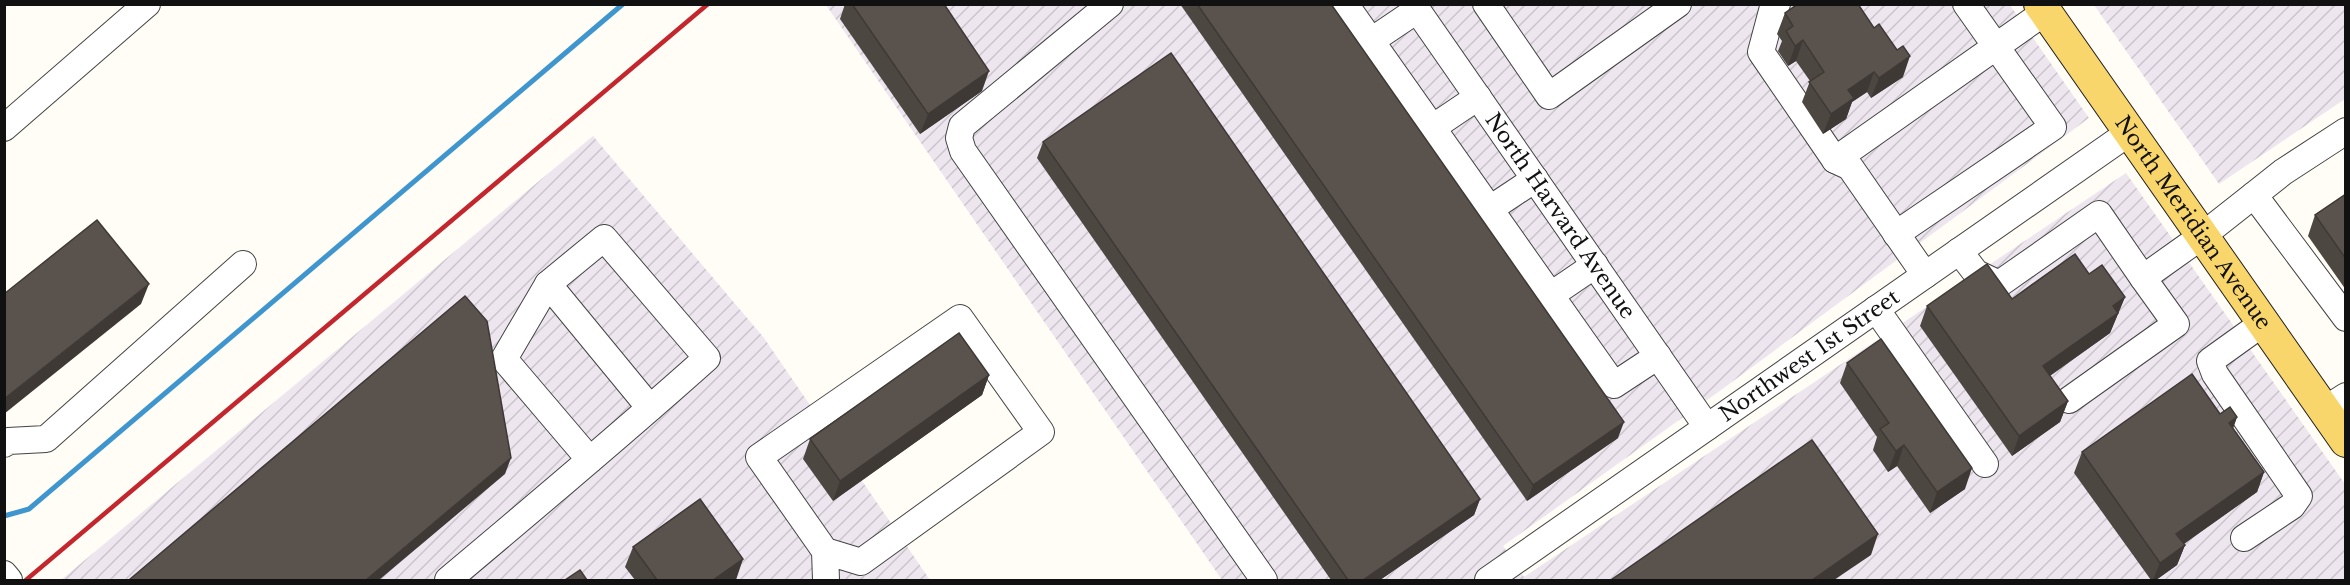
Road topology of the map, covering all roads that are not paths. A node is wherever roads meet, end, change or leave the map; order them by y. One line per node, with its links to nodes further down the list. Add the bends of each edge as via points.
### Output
1 (147, 4): 13 (street)
2 (1110, 4): 47 (street, via 962,126 959,138 963,151)
3 (1345, 4): 10 (street)
4 (1486, 4): 8 (street, via 1549,96)
5 (1778, 4): 17 (street, via 1773,7 1761,52)
6 (1966, 4): 11 (street)
7 (1415, 7): 10 (street); 12 (street, North Harvard Avenue)
8 (1666, 8)
9 (2043, 8): 11 (street); 16 (main road, North Meridian Avenue)
10 (1371, 41): 14 (street)
11 (1995, 47): 17 (street); 21 (street, via 2053,127)
12 (1478, 97): 14 (street); 18 (street, North Harvard Avenue)
13 (4, 128)
14 (1432, 128): 20 (street)
15 (2346, 131): 19 (street)
16 (2130, 132): 22 (main road, North Meridian Avenue); 23 (street, Northwest 1st Street)
17 (1835, 160): 21 (street, via 1850,167)
18 (1534, 179): 20 (street); 25 (street, North Harvard Avenue)
19 (2254, 195): 22 (street); 31 (street)
20 (1490, 209): 29 (street)
21 (1896, 234): 26 (street)
22 (2202, 236): 27 (street); 32 (main road, North Meridian Avenue)
23 (1959, 251): 26 (street, Northwest 1st Street); 27 (street, via 1976,273 1999,284 2099,214)
24 (243, 264): 38 (street, via 46,439)
25 (1594, 265): 29 (street); 33 (street, North Harvard Avenue)
26 (1925, 275): 30 (street, Northwest 1st Street)
27 (2143, 278): 34 (street, via 2176,324)
28 (548, 284): 35 (street); 35 (street, via 604,238 706,358); 39 (street, via 504,359)
29 (1551, 296): 33 (street, via 1614,385)
30 (1876, 309): 37 (street, Northwest 1st Street); 40 (street)
31 (2346, 318)
32 (2263, 322): 36 (main road, North Meridian Avenue); 41 (street, via 2210,361 2214,374 2299,496 2292,506)
33 (1658, 356): 37 (street, North Harvard Avenue)
34 (2069, 400)
35 (650, 408): 39 (street)
36 (2340, 422)
37 (1707, 427): 48 (street, Northwest 1st Street)
38 (4, 444)
39 (590, 460): 45 (street)
40 (1985, 464)
41 (2244, 538)
42 (825, 551): 42 (street, via 759,457 960,318 1041,432 861,562); 46 (street)
43 (4, 574): 44 (street)
44 (9, 580)
45 (448, 580)
46 (826, 580)
47 (1264, 580)
48 (1488, 580)

